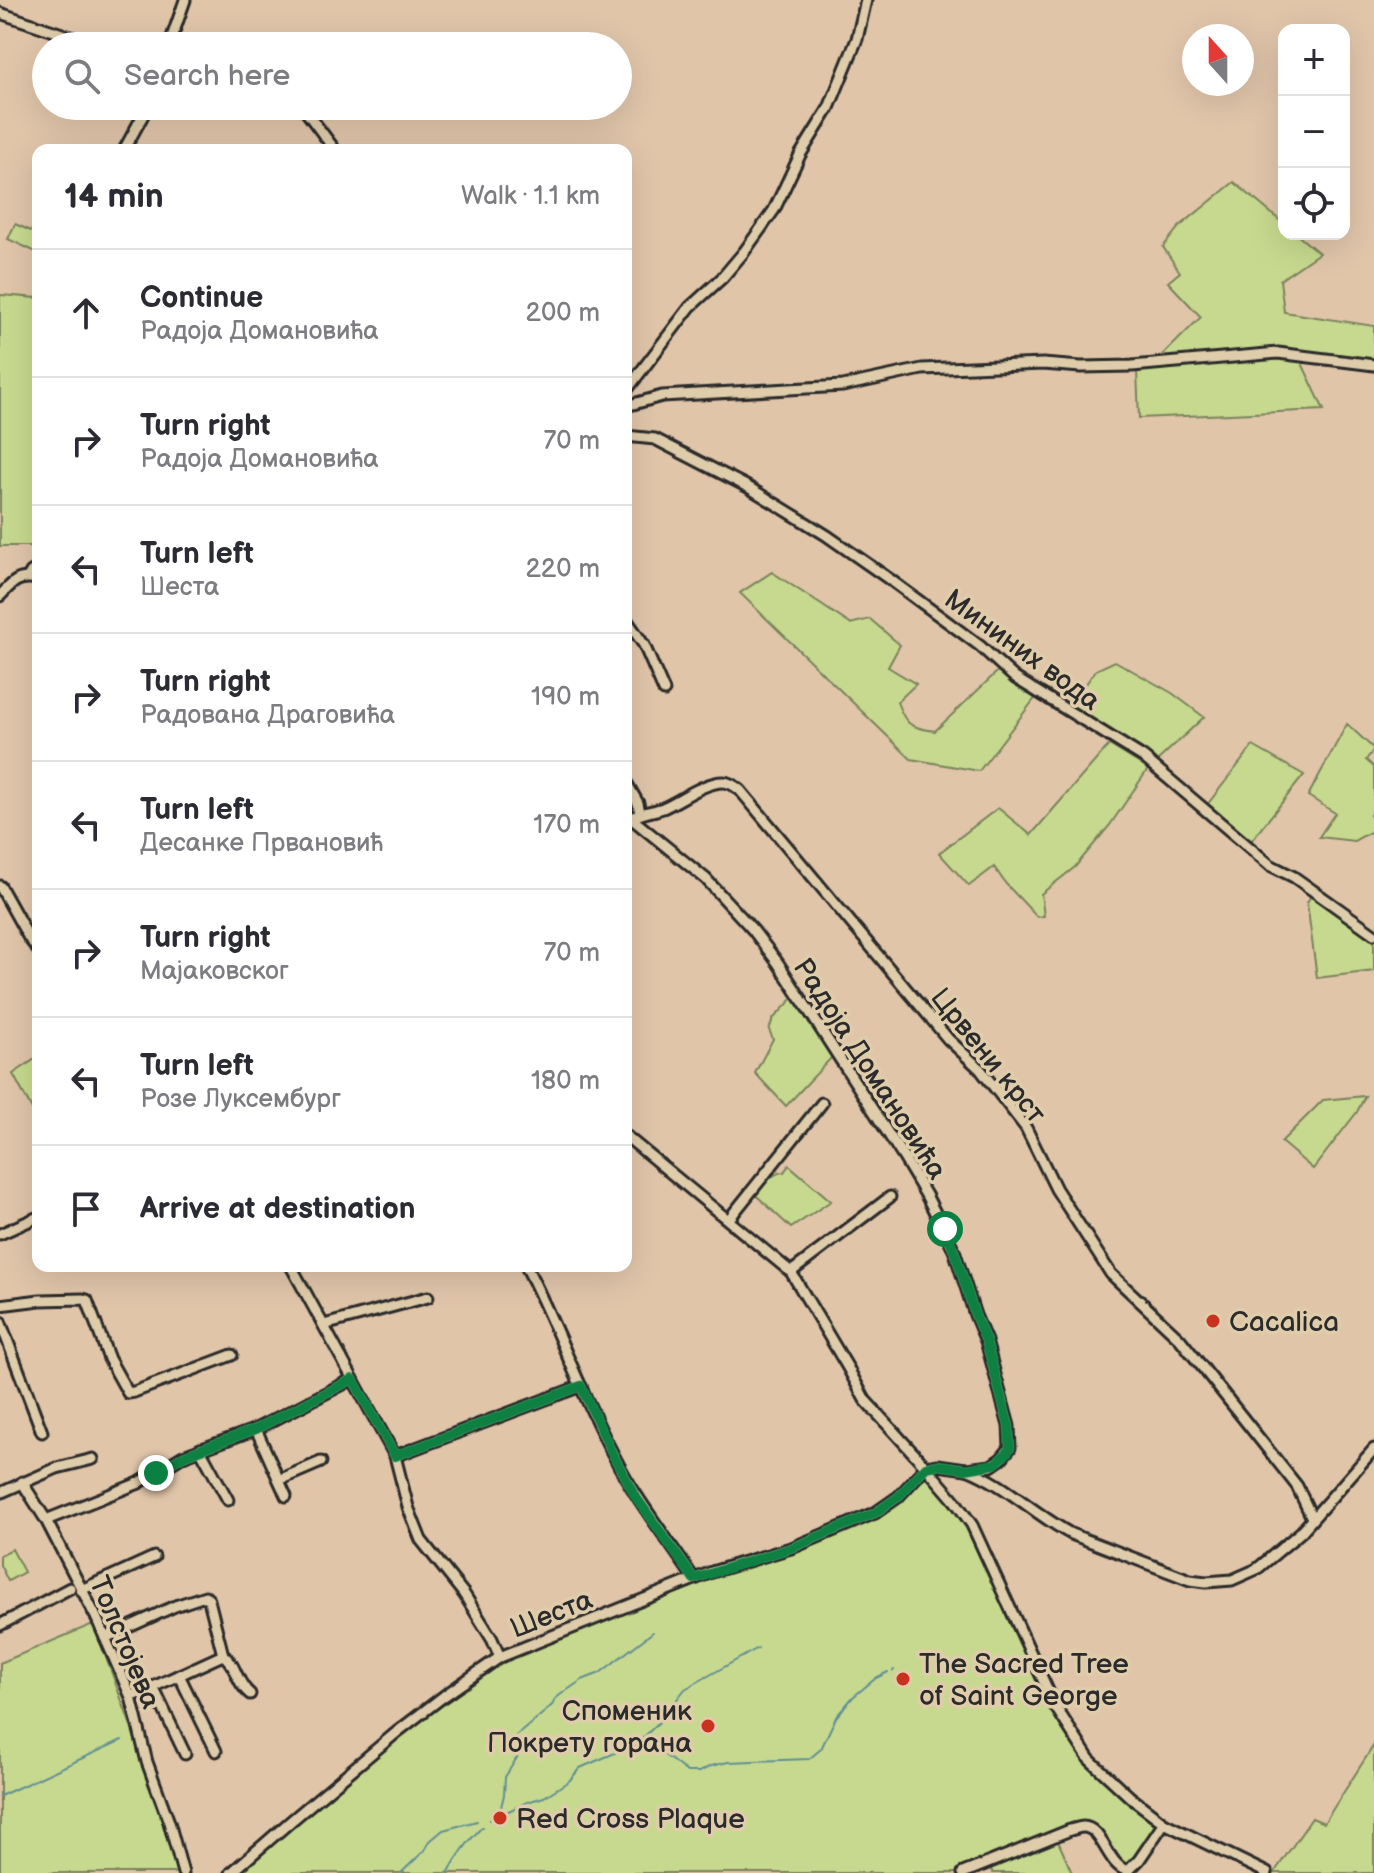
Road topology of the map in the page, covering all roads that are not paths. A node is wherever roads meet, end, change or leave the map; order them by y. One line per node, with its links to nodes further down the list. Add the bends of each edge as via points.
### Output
1 (185, 0): 5 (street)
2 (866, 0): 11 (street, via 857,39 829,108 774,210)
3 (0, 13): 4 (street)
4 (56, 32)
5 (174, 32)
6 (140, 120): 8 (street)
7 (312, 120): 9 (street)
8 (127, 144)
9 (330, 144)
10 (1374, 365): 12 (street, via 1278,353 1132,366 922,369 843,386 662,396)
11 (632, 383)
12 (632, 404)
13 (632, 437): 21 (street, Мининих вода, via 655,439 826,535 1015,678 1143,757 1270,865)
14 (32, 578): 15 (street, via 18,579)
15 (0, 595)
16 (632, 628): 17 (street)
17 (664, 691)
18 (632, 792): 19 (street, via 638,803)
19 (633, 815): 47 (street, Радоја Домановића, via 706,879 778,963 945,1229 986,1341 1010,1433 1010,1448 1001,1459); 53 (street, Црвени крст, via 660,809 717,783 740,790 1012,1109 1111,1274 1180,1339 1297,1486)
20 (0, 886): 22 (street)
21 (1374, 934)
22 (32, 942)
23 (822, 1103): 26 (street)
24 (632, 1141): 26 (street)
25 (890, 1197): 31 (street)
26 (729, 1219): 31 (street)
27 (32, 1220): 28 (street)
28 (0, 1234)
29 (294, 1272): 35 (street)
30 (529, 1272): 38 (street)
31 (791, 1272): 46 (street, via 865,1400)
32 (428, 1297): 35 (street)
33 (0, 1305): 36 (street, via 87,1300 128,1393)
34 (0, 1321): 40 (street)
35 (324, 1325): 37 (street)
36 (232, 1355)
37 (353, 1379): 39 (street); 43 (street)
38 (581, 1386): 43 (street); 56 (street, via 637,1499)
39 (256, 1429): 41 (street); 48 (street)
40 (42, 1432)
41 (200, 1449): 52 (street); 54 (street, via 139,1483)
42 (1374, 1449): 53 (street)
43 (395, 1456): 62 (street, via 421,1540 464,1594)
44 (93, 1459): 49 (street)
45 (321, 1462): 48 (street)
46 (926, 1467): 47 (street, Радоја Домановића); 56 (street, Шеста, via 875,1513 794,1547); 69 (street, via 972,1525 1069,1730 1102,1772)
47 (966, 1469): 53 (street, via 998,1484 1071,1534 1190,1580 1232,1580 1257,1569)
48 (279, 1480): 51 (street)
49 (22, 1482): 50 (street); 54 (street, Толстојева)
50 (0, 1493)
51 (286, 1496)
52 (228, 1500)
53 (1312, 1518)
54 (46, 1520): 58 (street, Толстојева)
55 (154, 1557): 58 (street)
56 (694, 1579): 62 (street, Шеста)
57 (70, 1588): 59 (street)
58 (81, 1590): 60 (street, Толстојева)
59 (0, 1625)
60 (105, 1638): 61 (street, via 205,1596); 66 (street, Толстојева)
61 (223, 1655): 63 (street); 65 (street)
62 (500, 1657): 72 (street, Шеста, via 397,1732)
63 (179, 1675): 64 (street); 67 (street)
64 (153, 1687): 66 (street); 68 (street)
65 (250, 1694)
66 (131, 1697): 71 (street, Толстојева)
67 (216, 1751)
68 (185, 1754)
69 (1164, 1823): 70 (street); 74 (street)
70 (1128, 1872): 73 (street, via 1119,1868 1093,1829 1084,1827)
71 (183, 1873)
72 (231, 1873)
73 (963, 1873)
74 (1267, 1873)

